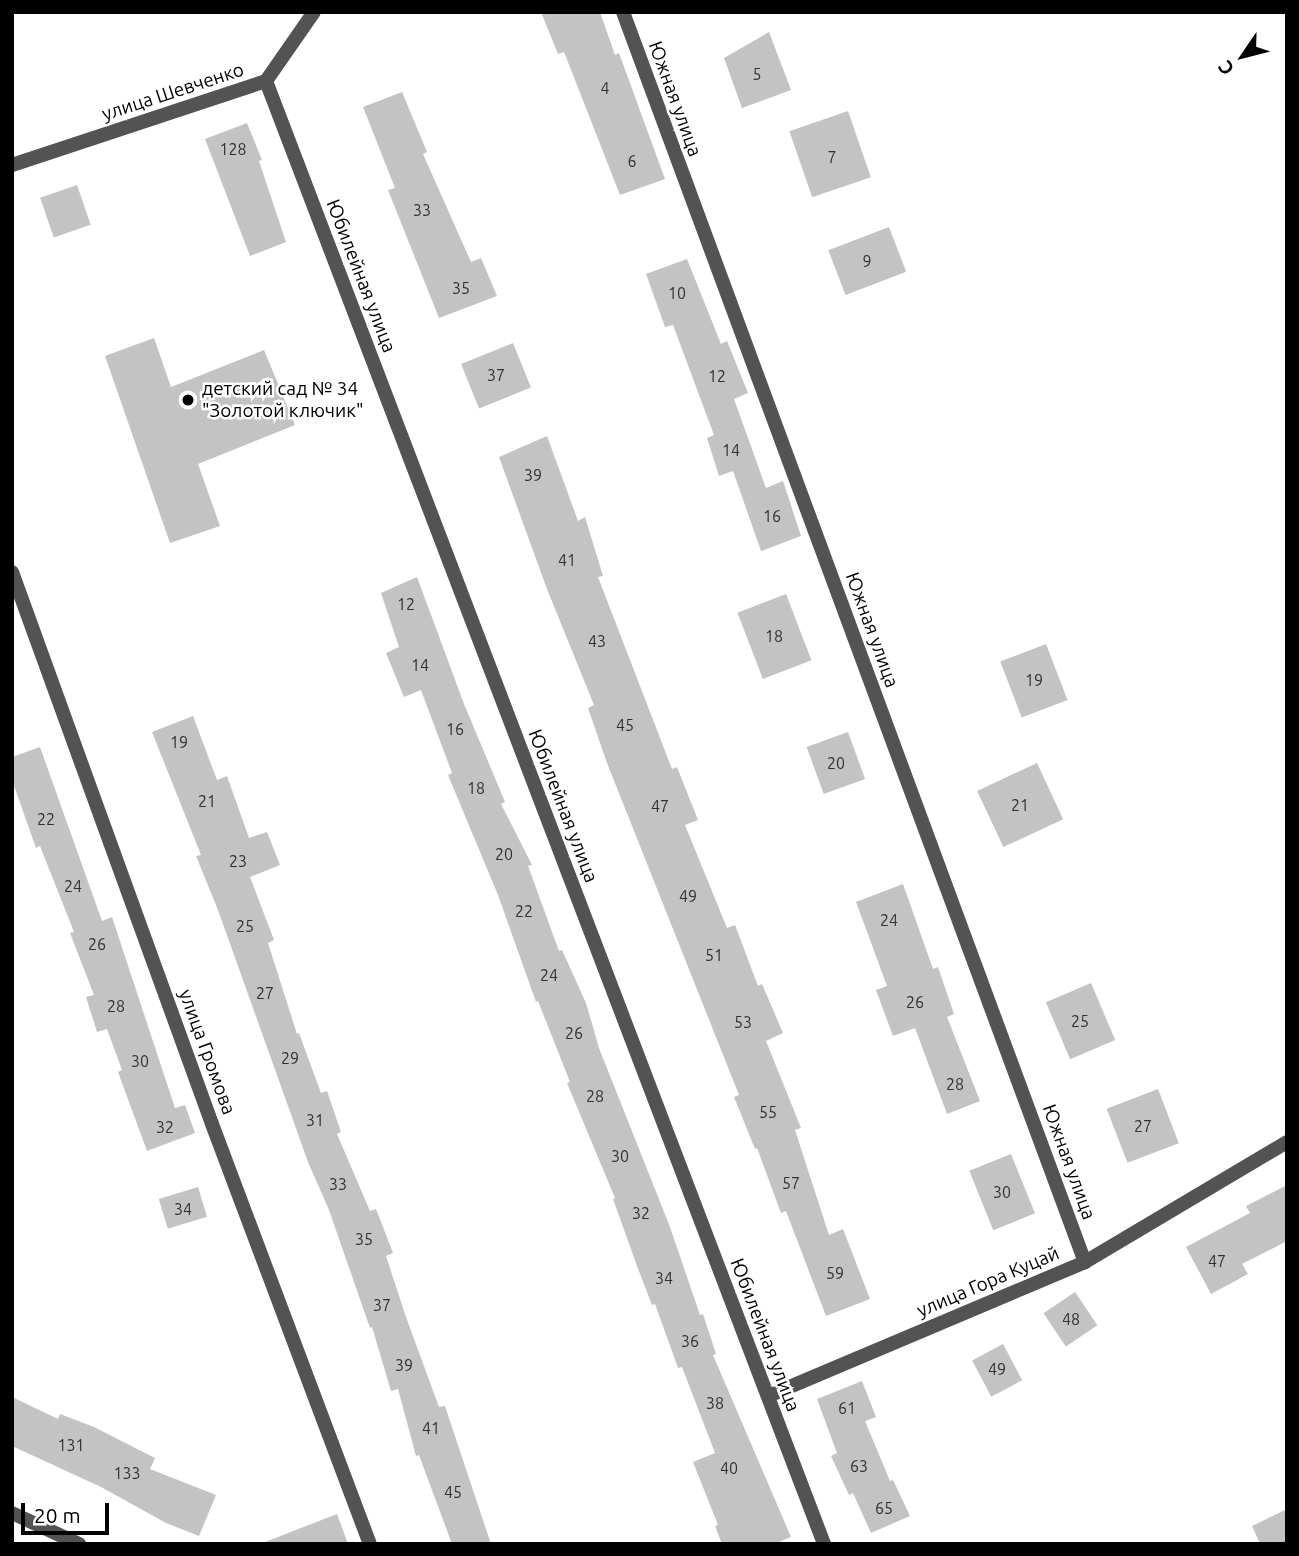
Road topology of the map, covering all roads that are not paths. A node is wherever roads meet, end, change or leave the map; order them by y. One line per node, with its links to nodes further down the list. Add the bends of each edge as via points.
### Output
1 (314, 12): 3 (street, улица Шевченко)
2 (623, 12): 7 (street, Южная улица)
3 (266, 81): 4 (street, улица Шевченко); 8 (street, Юбилейная улица)
4 (12, 165)
5 (12, 572): 11 (street, улица Громова)
6 (1287, 1142): 7 (street, улица Гора Куцай)
7 (1085, 1262): 8 (street, улица Гора Куцай)
8 (768, 1396): 12 (street, Юбилейная улица)
9 (12, 1513): 10 (street)
10 (79, 1544)
11 (370, 1544)
12 (824, 1544)

